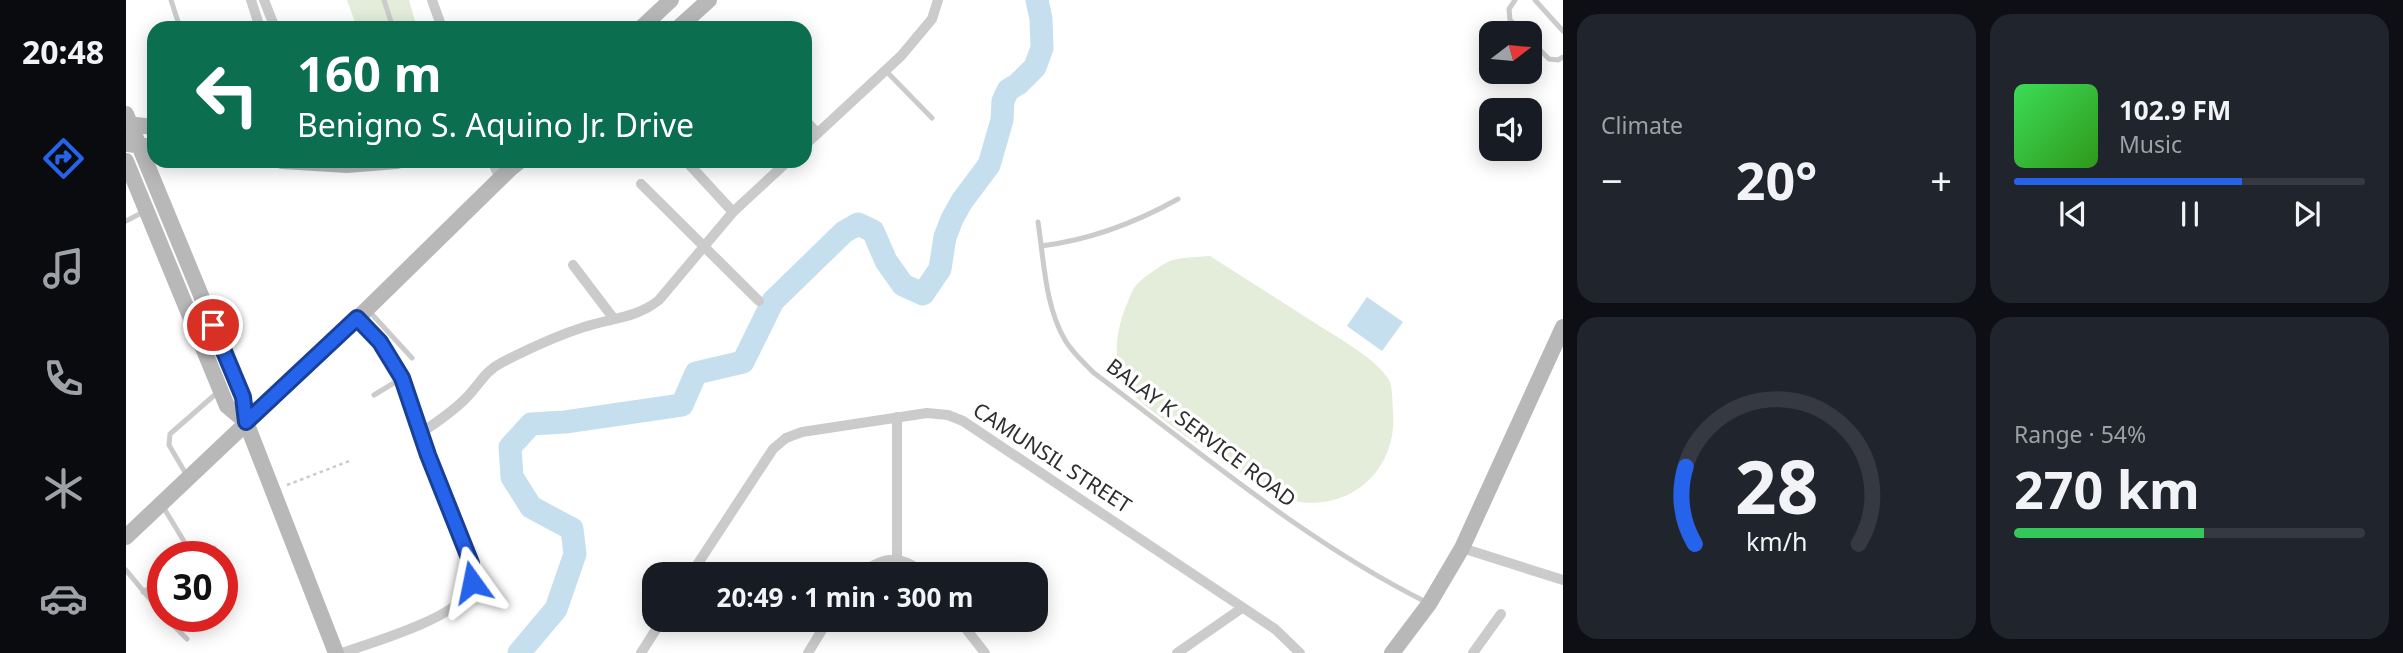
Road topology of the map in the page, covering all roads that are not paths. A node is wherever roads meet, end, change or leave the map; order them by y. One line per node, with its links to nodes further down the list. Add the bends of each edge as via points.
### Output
1 (171, 0): 11 (lane)
2 (251, 0): 12 (street)
3 (264, 0): 13 (street)
4 (384, 0): 14 (lane)
5 (432, 0): 15 (street)
6 (671, 0): 16 (street)
7 (709, 0): 17 (street)
8 (938, 0): 22 (street, via 932,19)
9 (1515, 0): 18 (lane, via 1509,9)
10 (1535, 0): 19 (lane)
11 (178, 21)
12 (258, 21)
13 (272, 21)
14 (391, 21)
15 (440, 21)
16 (648, 21)
17 (686, 21)
18 (1511, 21)
19 (1563, 31)
20 (1542, 53): 21 (lane, via 1549,60)
21 (1563, 57)
22 (885, 70): 23 (lane); 27 (street)
23 (932, 118)
24 (127, 121): 25 (street); 29 (street)
25 (147, 125)
26 (812, 128): 27 (street)
27 (817, 133): 28 (street)
28 (812, 138)
29 (139, 145): 31 (street)
30 (126, 161): 38 (street)
31 (147, 165)
32 (148, 168): 44 (street)
33 (510, 168): 50 (street)
34 (692, 168): 39 (street)
35 (780, 168): 39 (street)
36 (641, 184): 42 (street)
37 (1178, 198): 43 (lane, via 1125,225)
38 (146, 210): 40 (lane); 45 (street)
39 (733, 212): 42 (street)
40 (126, 221)
41 (1038, 222): 43 (lane, BALAY K SERVICE ROAD)
42 (704, 246): 48 (street); 51 (street, via 659,300)
43 (1041, 246): 74 (lane, BALAY K SERVICE ROAD, via 1055,321 1066,342 1094,373 1314,538)
44 (185, 258): 45 (street); 47 (street)
45 (168, 265): 49 (street)
46 (573, 265): 51 (street)
47 (202, 301): 49 (street); 58 (street, via 243,397)
48 (759, 301)
49 (186, 309): 55 (street)
50 (362, 313): 53 (lane); 54 (street); 58 (street)
51 (614, 319): 59 (street, via 560,335 498,365 469,396)
52 (1563, 327): 64 (street)
53 (412, 358)
54 (402, 378): 56 (lane); 59 (street)
55 (220, 390): 58 (street, via 228,406); 60 (lane, via 170,435 169,445)
56 (374, 396)
57 (897, 417): 65 (street); 66 (street, CAMUNSIL STREET, via 786,438 773,449); 75 (street, CAMUNSIL STREET, via 927,413 963,421)
58 (246, 422): 60 (street); 82 (street)
59 (421, 433): 83 (street, via 471,563 472,582 466,596 450,609 396,635)
60 (188, 477): 61 (street)
61 (161, 503): 62 (street); 63 (lane)
62 (126, 537)
63 (184, 541)
64 (1462, 548): 70 (street); 74 (street)
65 (897, 559): 67 (street); 68 (street)
66 (699, 562)
67 (876, 562)
68 (905, 562)
69 (126, 570): 72 (lane)
70 (1563, 580)
71 (147, 590): 72 (lane)
72 (144, 592): 73 (lane)
73 (147, 596)
74 (1429, 604): 89 (street)
75 (1242, 608): 87 (street); 88 (street, CAMUNSIL STREET, via 1275,628)
76 (1501, 614): 90 (street)
77 (180, 632): 81 (lane)
78 (654, 632): 84 (street)
79 (821, 632): 85 (street)
80 (968, 632): 86 (street)
81 (187, 639)
82 (336, 653)
83 (342, 653)
84 (641, 653)
85 (808, 653)
86 (985, 653)
87 (1177, 653)
88 (1300, 653)
89 (1392, 653)
90 (1473, 653)

